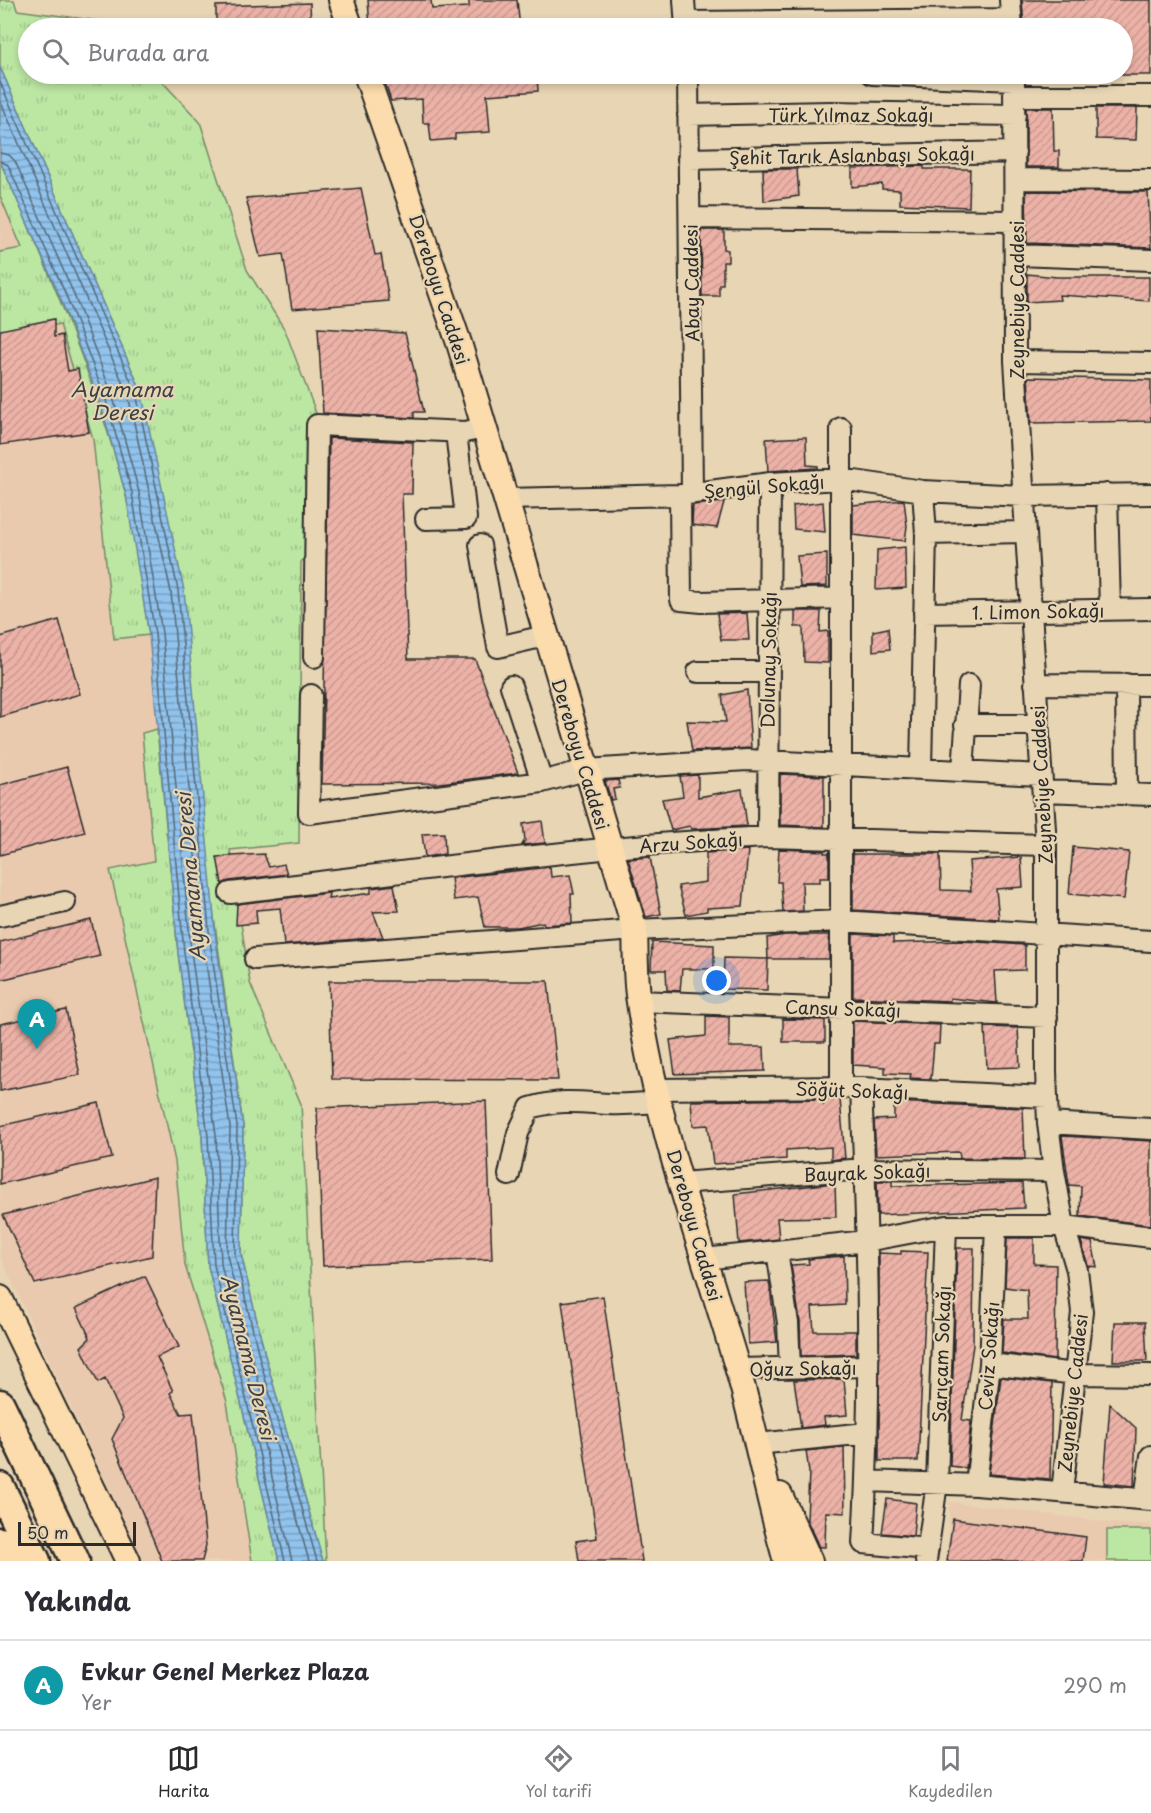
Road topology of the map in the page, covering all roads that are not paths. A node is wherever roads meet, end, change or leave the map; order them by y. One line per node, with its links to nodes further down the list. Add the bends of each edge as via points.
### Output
1 (341, 0): 4 (main road)
2 (684, 0): 5 (street)
3 (1011, 16): 6 (street)
4 (347, 18)
5 (685, 18)
6 (939, 18)
7 (369, 84): 23 (main road, Dereboyu Caddesi, via 459,343)
8 (688, 84): 12 (street, Abay Caddesi)
9 (956, 84): 10 (street)
10 (1014, 91): 11 (street); 12 (street, Türk Yılmaz Sokağı, via 830,112); 13 (street, Zeynebiye Caddesi)
11 (1151, 96)
12 (688, 116): 14 (street, Abay Caddesi)
13 (1015, 152): 14 (street, Şehit Tarık Aslanbaşı Sokağı); 15 (street, Zeynebiye Caddesi)
14 (688, 159): 17 (street, Abay Caddesi)
15 (1015, 179): 16 (street); 18 (street, Zeynebiye Caddesi)
16 (1151, 180)
17 (691, 218): 18 (street); 29 (street, Abay Caddesi)
18 (1016, 221): 19 (street, Zeynebiye Caddesi)
19 (1016, 255): 20 (street); 21 (street, Zeynebiye Caddesi)
20 (1151, 260)
21 (1015, 361): 22 (street); 32 (street, Zeynebiye Caddesi)
22 (1151, 363)
23 (484, 428): 25 (street); 33 (main road, Dereboyu Caddesi)
24 (841, 428): 26 (street)
25 (456, 432): 34 (street, via 466,518); 45 (street, via 317,425)
26 (841, 479): 27 (street, Şengül Sokağı); 28 (street, Şengül Sokağı); 38 (street)
27 (770, 483): 29 (street, Şengül Sokağı); 39 (street, Dolunay Sokağı)
28 (923, 491): 32 (street, Şengül Sokağı); 36 (street)
29 (686, 494): 33 (street, Şengül Sokağı); 39 (street, Abay Caddesi, via 681,600)
30 (1107, 494): 31 (street, Şengül Sokağı); 32 (street, Şengül Sokağı); 40 (street)
31 (1151, 494)
32 (1023, 496): 35 (street, Zeynebiye Caddesi)
33 (505, 499): 44 (main road, Dereboyu Caddesi)
34 (426, 519)
35 (1025, 532): 36 (street); 42 (street, Zeynebiye Caddesi)
36 (926, 534): 43 (street)
37 (480, 545): 44 (street, via 498,647)
38 (841, 598): 39 (street); 57 (street)
39 (769, 600): 47 (street, Dolunay Sokağı)
40 (1110, 609): 41 (street, 1. Limon Sokağı); 42 (street, 1. Limon Sokağı)
41 (1151, 609)
42 (1030, 611): 43 (street, 1. Limon Sokağı); 48 (street, Zeynebiye Caddesi)
43 (924, 612): 58 (street)
44 (545, 636): 59 (main road, Dereboyu Caddesi)
45 (314, 657)
46 (698, 672): 47 (street)
47 (769, 672): 56 (street, Dolunay Sokağı)
48 (1035, 684): 49 (street); 54 (street, Zeynebiye Caddesi)
49 (1126, 684): 51 (street); 63 (street)
50 (969, 685): 55 (street)
51 (1151, 685)
52 (511, 686): 61 (street)
53 (311, 695): 61 (street, via 309,813)
54 (1038, 724): 55 (street); 62 (street, Zeynebiye Caddesi)
55 (965, 725): 60 (street)
56 (767, 759): 57 (street); 59 (street); 65 (street, Dolunay Sokağı)
57 (839, 765): 58 (street); 66 (street)
58 (921, 768): 60 (street)
59 (585, 770): 61 (street); 68 (main road, Dereboyu Caddesi)
60 (963, 770): 62 (street)
61 (542, 782)
62 (1042, 783): 63 (street); 67 (street, Zeynebiye Caddesi)
63 (1127, 794): 64 (street)
64 (1151, 795)
65 (768, 837): 66 (street, Arzu Sokağı); 68 (street, Arzu Sokağı)
66 (841, 839): 67 (street, Arzu Sokağı); 72 (street)
67 (1046, 844): 74 (street, Zeynebiye Caddesi)
68 (609, 848): 69 (street, Arzu Sokağı); 73 (main road, Dereboyu Caddesi)
69 (230, 893)
70 (65, 902): 71 (street)
71 (0, 916)
72 (841, 921): 73 (street); 74 (street); 78 (street)
73 (635, 930): 76 (street); 77 (main road, Dereboyu Caddesi)
74 (1048, 934): 75 (street); 79 (street, Zeynebiye Caddesi)
75 (1151, 941)
76 (255, 959)
77 (638, 1001): 78 (street, Cansu Sokağı); 82 (main road, Dereboyu Caddesi)
78 (841, 1008): 79 (street, Cansu Sokağı); 80 (street)
79 (1047, 1017): 83 (street, Zeynebiye Caddesi)
80 (841, 1087): 81 (street, Söğüt Sokağı); 82 (street, Söğüt Sokağı)
81 (861, 1089): 83 (street, Söğüt Sokağı); 86 (street)
82 (659, 1095): 88 (street, Söğüt Sokağı, via 609,1104 563,1101 530,1108 518,1133); 89 (main road, Dereboyu Caddesi)
83 (1047, 1097): 84 (street, Zeynebiye Caddesi)
84 (1048, 1123): 85 (street); 87 (street, Zeynebiye Caddesi)
85 (1151, 1129)
86 (865, 1169): 87 (street, Bayrak Sokağı); 89 (street, Bayrak Sokağı); 94 (street)
87 (1054, 1171): 92 (street, Zeynebiye Caddesi)
88 (509, 1175)
89 (680, 1183): 96 (main road, Dereboyu Caddesi)
90 (946, 1226): 91 (street); 94 (street); 109 (street, Sarıçam Sokağı)
91 (996, 1226): 92 (street); 98 (street, Ceviz Sokağı)
92 (1064, 1226): 93 (street); 102 (street, Zeynebiye Caddesi, via 1077,1270 1082,1312)
93 (1151, 1237)
94 (866, 1241): 95 (street); 99 (street)
95 (777, 1251): 96 (street); 100 (street)
96 (704, 1259): 101 (main road, Dereboyu Caddesi)
97 (0, 1298): 119 (main road)
98 (990, 1364): 102 (street); 110 (street, Ceviz Sokağı)
99 (867, 1366): 100 (street, Oğuz Sokağı); 105 (street)
100 (790, 1368): 101 (street, Oğuz Sokağı)
101 (738, 1369): 106 (main road, Dereboyu Caddesi)
102 (1076, 1374): 103 (street); 112 (street, Zeynebiye Caddesi)
103 (1151, 1375)
104 (0, 1404): 118 (highway)
105 (867, 1433): 106 (street); 108 (street)
106 (756, 1444): 120 (main road); 121 (main road)
107 (1151, 1456): 113 (street)
108 (867, 1481): 109 (street); 115 (street, via 863,1542)
109 (937, 1483): 110 (street); 115 (street, Sarıçam Sokağı)
110 (976, 1485): 112 (street)
111 (0, 1487): 117 (highway)
112 (1062, 1492): 113 (street)
113 (1148, 1499)
114 (0, 1542): 116 (highway)
115 (927, 1555)
116 (9, 1561)
117 (36, 1561)
118 (75, 1561)
119 (128, 1561)
120 (786, 1561)
121 (810, 1561)

